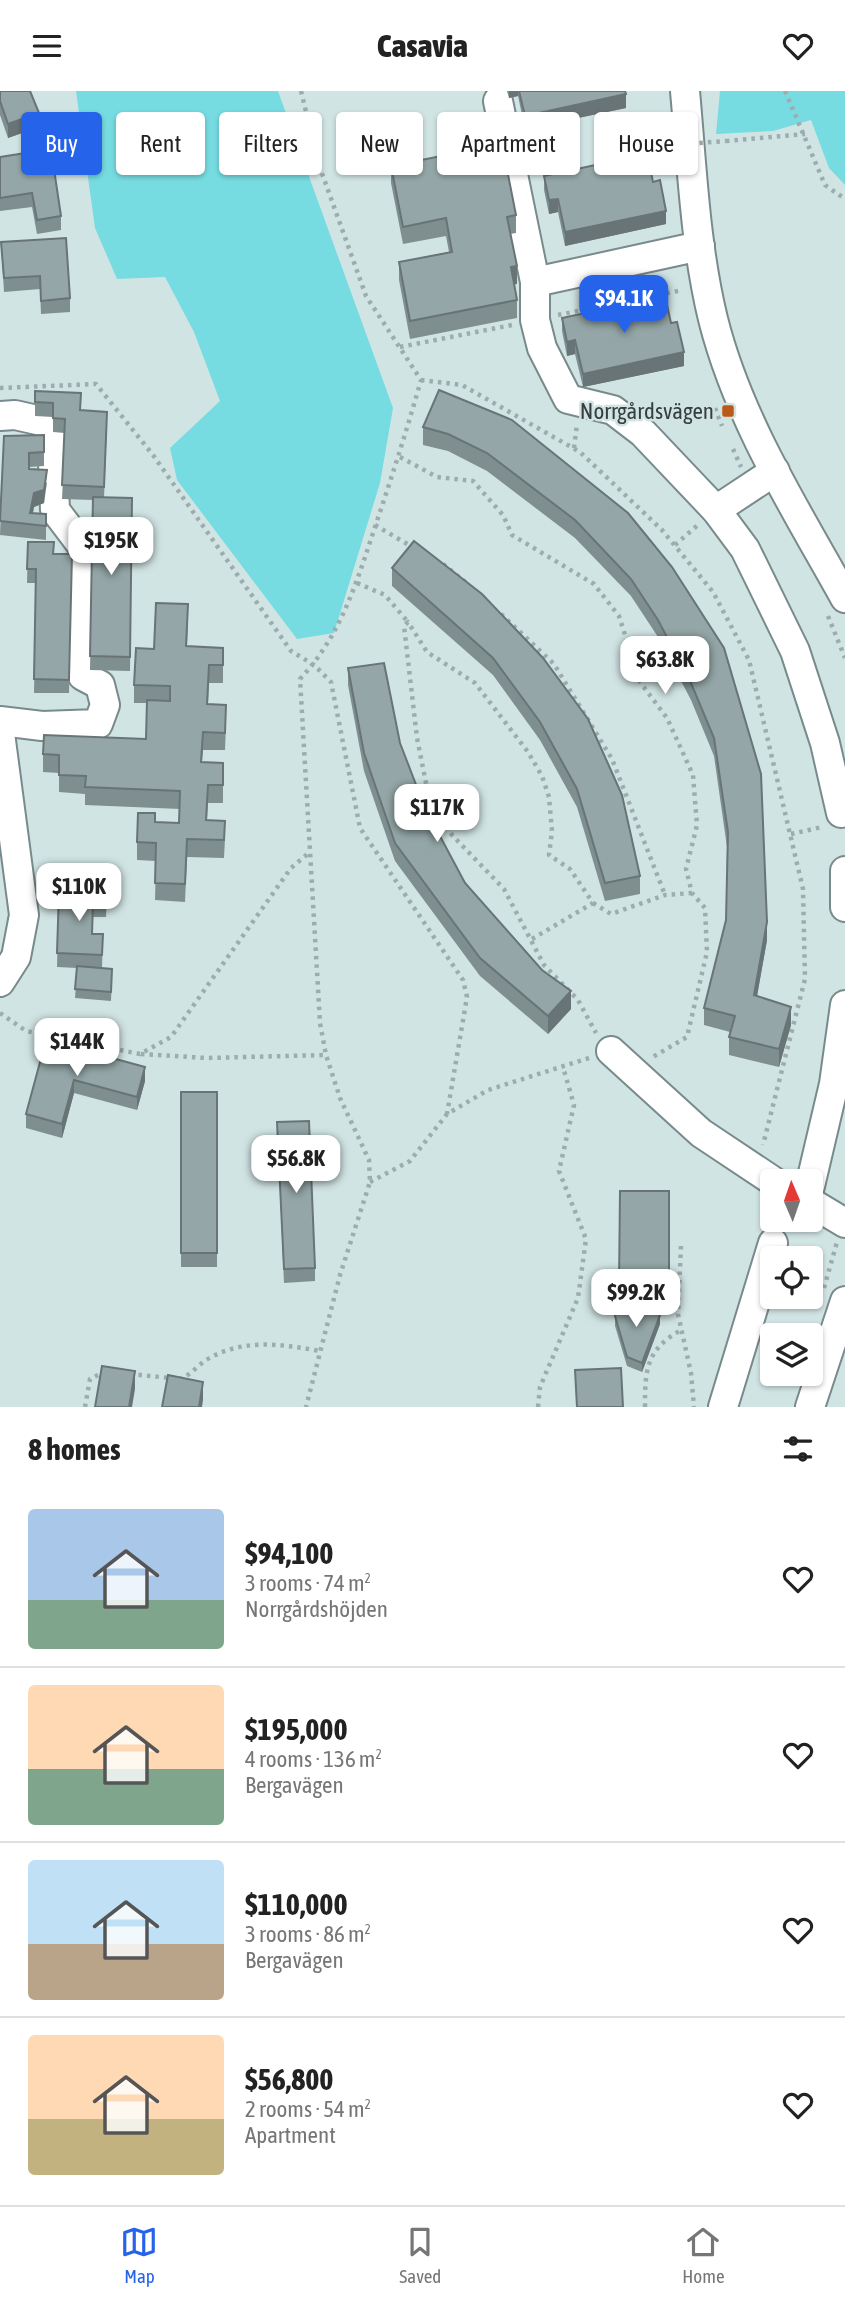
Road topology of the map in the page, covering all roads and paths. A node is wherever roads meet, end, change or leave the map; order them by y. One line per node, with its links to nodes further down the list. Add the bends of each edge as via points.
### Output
1 (301, 91): 10 (path, via 319,165 366,296)
2 (685, 91): 8 (street)
3 (785, 91): 5 (path)
4 (498, 101): 9 (street)
5 (805, 134): 6 (path, bridge); 7 (path, via 825,185)
6 (698, 143)
7 (845, 199)
8 (700, 246): 9 (street); 14 (street, via 713,319 740,401)
9 (536, 282): 15 (street, via 535,320 542,348 568,399 613,410 643,433)
10 (421, 380): 13 (path); 44 (path, via 462,385 580,452 662,530 713,592 749,660 803,889 805,979)
11 (0, 388): 24 (path, via 96,384 153,455 291,651)
12 (0, 416): 25 (street, via 46,422 52,440 55,510 83,547 83,675 100,685 105,705 98,724 42,726)
13 (400, 457): 16 (path); 30 (path, via 437,477 473,481 503,515 512,535 594,584 619,616 640,682 667,718 693,775 697,825 686,869)
14 (775, 471): 15 (street); 21 (street)
15 (716, 510): 27 (street, via 745,549 795,651 825,743)
16 (375, 525): 17 (path); 19 (path)
17 (421, 551)
18 (432, 558): 20 (path)
19 (357, 583): 23 (path, via 385,596); 24 (path, via 352,600)
20 (474, 590)
21 (845, 598)
22 (494, 608): 31 (path, via 554,664 612,759)
23 (408, 622): 32 (path, via 427,652 475,683 516,733 549,797 549,855 570,869); 34 (path, via 404,627 417,738 429,799 452,835 504,889)
24 (314, 664): 28 (path, via 300,679); 43 (path, via 331,682 360,828 463,981 467,997)
25 (0, 721)
26 (0, 733): 35 (street, via 24,915 16,957)
27 (841, 813)
28 (310, 852): 39 (path, via 291,868 171,1037); 40 (path)
29 (845, 871): 33 (street)
30 (692, 893): 31 (path); 42 (path, via 705,908 706,953 687,1037)
31 (665, 895): 32 (path, via 611,914)
32 (593, 903): 34 (path)
33 (845, 907)
34 (532, 939): 38 (path, via 544,965 578,1000 590,1026)
35 (0, 982)
36 (845, 1005): 45 (street, via 834,1084)
37 (0, 1013): 39 (path, via 26,1031)
38 (611, 1051): 41 (path); 42 (street)
39 (140, 1054): 40 (path, via 206,1058)
40 (326, 1055): 47 (path, via 369,1160)
41 (563, 1067): 43 (path, via 488,1090); 59 (path, via 574,1105 559,1171 586,1239 578,1298 540,1387)
42 (634, 1072): 46 (street, via 701,1133)
43 (447, 1114): 47 (path, via 410,1161)
44 (765, 1169)
45 (814, 1169)
46 (760, 1173)
47 (370, 1182): 54 (path)
48 (823, 1210): 49 (street)
49 (844, 1223): 52 (path)
50 (773, 1243): 62 (street)
51 (681, 1246): 53 (path)
52 (833, 1299): 63 (street)
53 (681, 1330): 60 (path, via 660,1342 645,1374); 61 (path)
54 (320, 1351): 56 (path, via 268,1342 234,1347 182,1379); 58 (path)
55 (106, 1371): 57 (path, via 90,1379)
56 (119, 1372)
57 (85, 1407)
58 (306, 1407)
59 (538, 1407)
60 (645, 1407)
61 (694, 1407)
62 (723, 1407)
63 (810, 1407)

